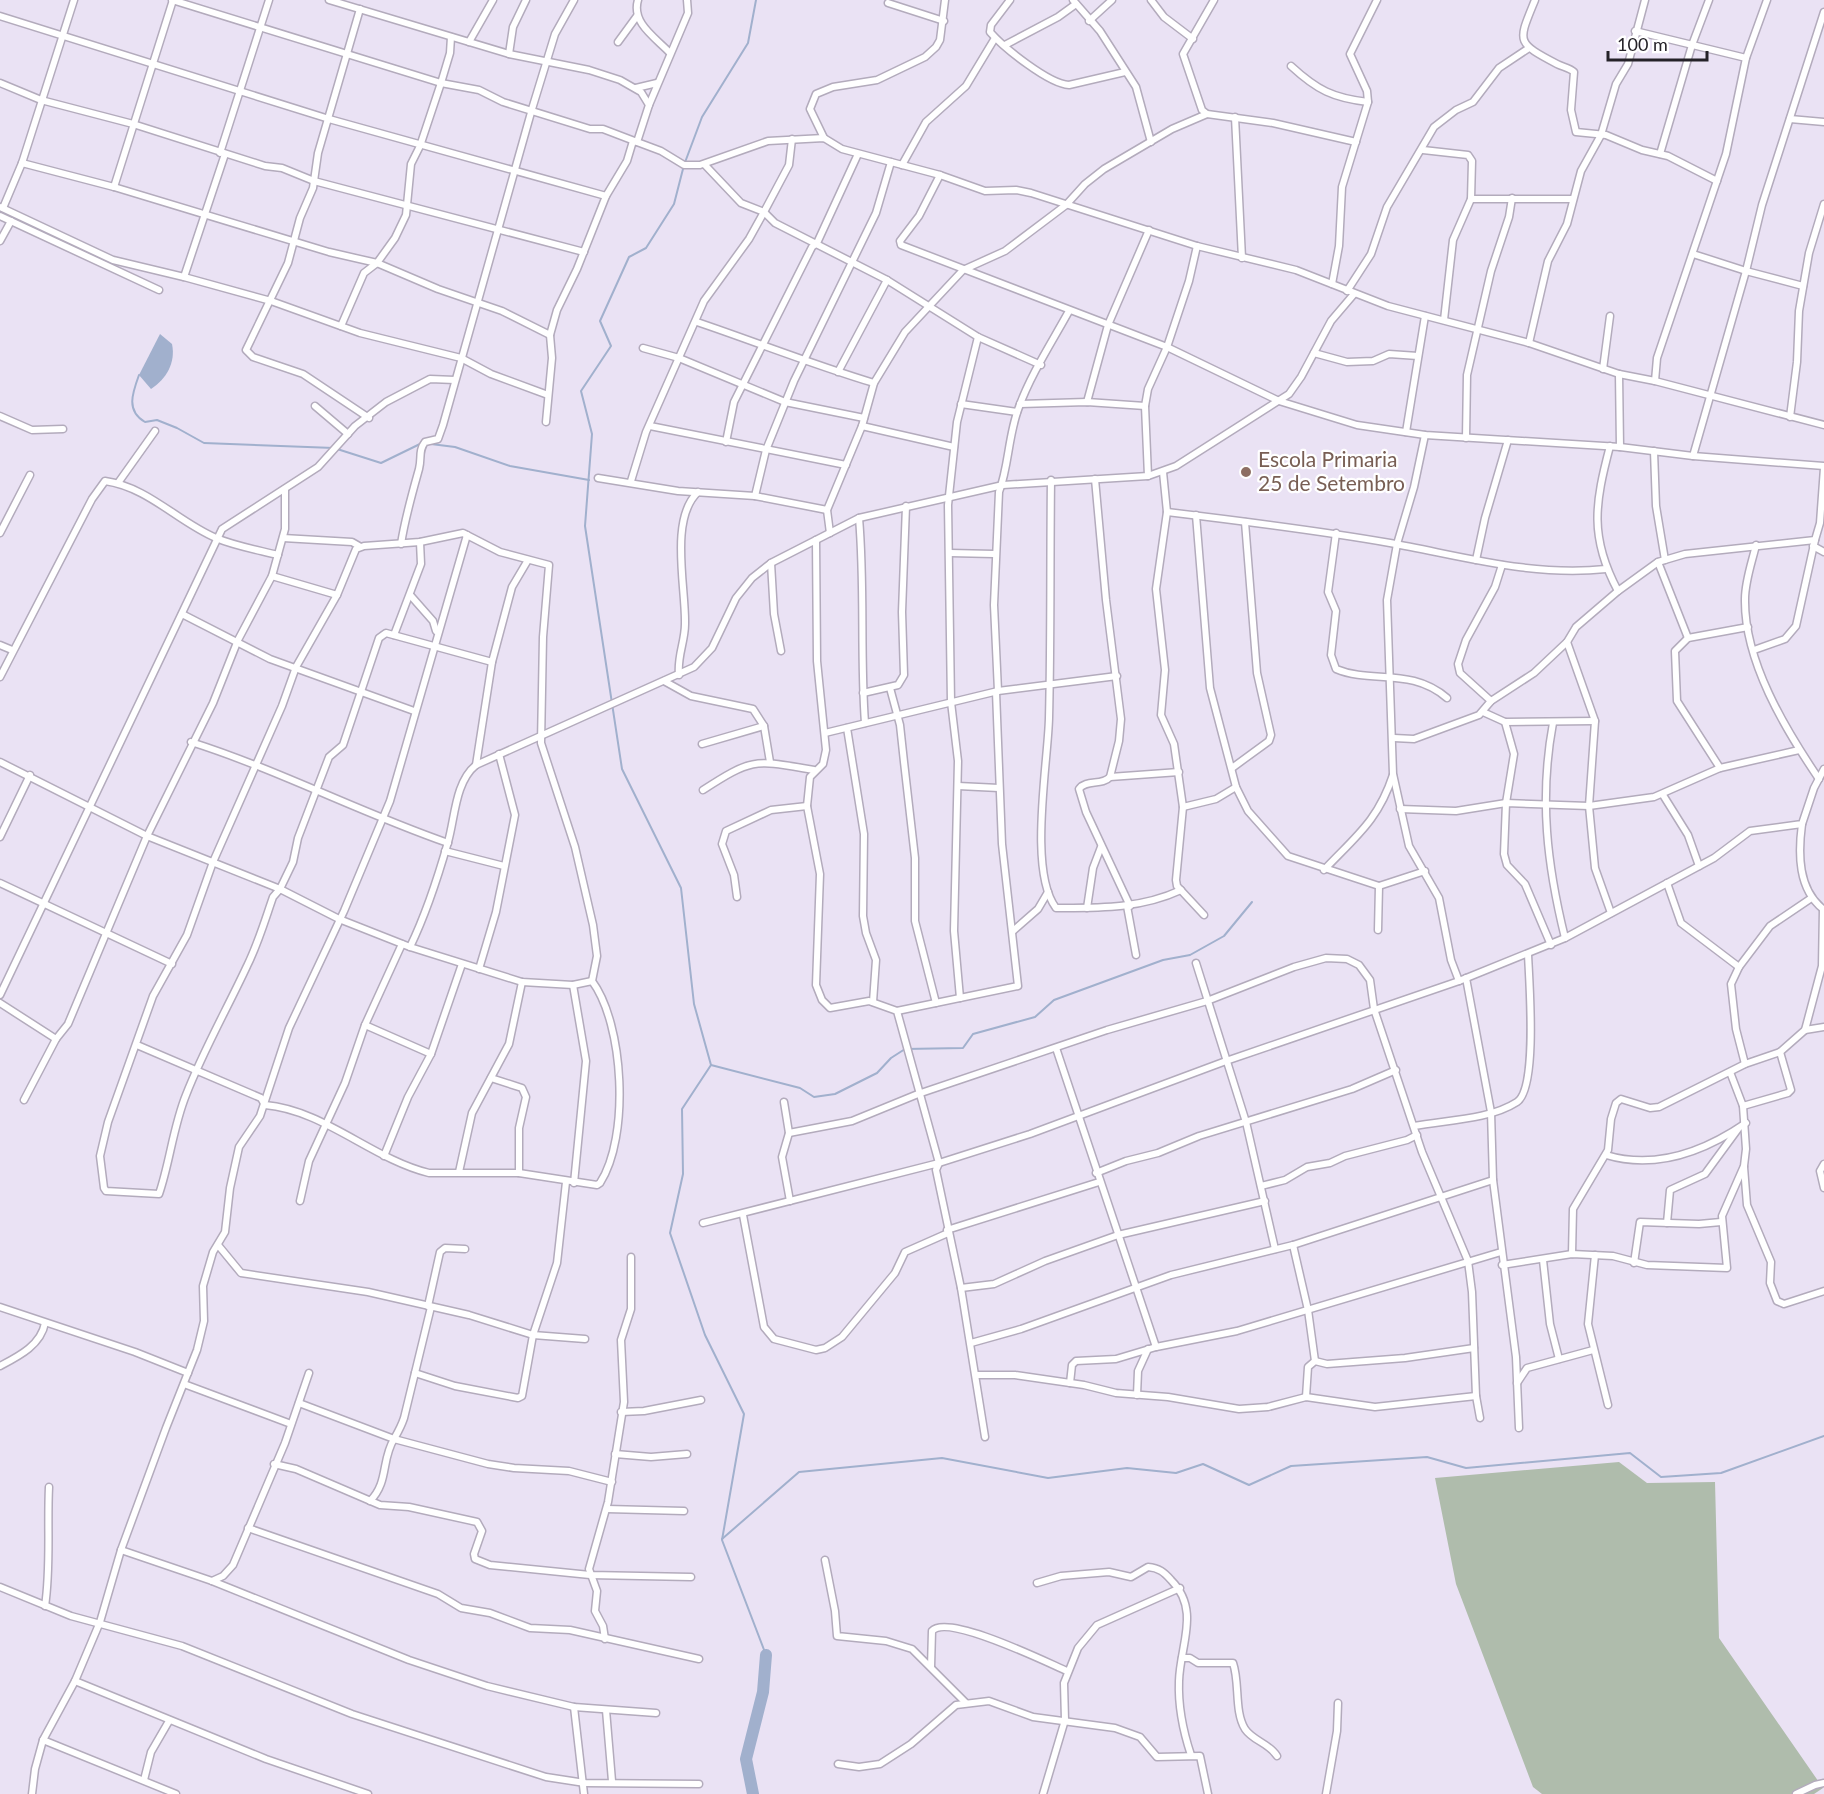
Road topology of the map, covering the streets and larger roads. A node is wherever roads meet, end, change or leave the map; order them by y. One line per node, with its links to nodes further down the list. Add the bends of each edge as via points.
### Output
1 (74, 0): 31 (street)
2 (172, 0): 29 (street); 44 (street)
3 (269, 0): 29 (street)
4 (329, 0): 20 (street)
5 (493, 0): 35 (street)
6 (526, 0): 42 (street, via 517,16)
7 (574, 0): 45 (street, via 555,34)
8 (638, 0): 26 (street)
9 (687, 0): 40 (street, via 688,13)
10 (945, 0): 27 (street)
11 (1010, 0): 33 (street, via 989,29)
12 (1112, 0): 28 (street)
13 (1151, 0): 34 (street)
14 (1214, 0): 34 (street)
15 (1377, 0): 54 (street, via 1350,54)
16 (1535, 0): 39 (street, via 1522,32 1522,40)
17 (1645, 0): 30 (street)
18 (1709, 0): 38 (street)
19 (1767, 0): 43 (street)
20 (341, 2): 23 (street)
21 (1074, 2): 28 (street); 37 (street, via 1058,17)
22 (888, 3): 27 (street)
23 (360, 9): 32 (street); 41 (street)
24 (1824, 12): 60 (street)
25 (0, 16): 31 (street)
26 (637, 16): 36 (street); 40 (street)
27 (944, 21): 64 (street, via 936,47 925,57 877,80 816,94 810,109)
28 (1089, 21): 47 (street, via 1100,31)
29 (261, 28): 41 (street); 52 (street)
30 (1635, 31): 38 (street); 63 (street, via 1628,64 1613,91)
31 (63, 35): 44 (street); 53 (street)
32 (451, 37): 35 (street); 48 (street)
33 (995, 38): 37 (street); 77 (street, via 966,86 926,122)
34 (1193, 39): 57 (street, via 1183,54 1198,103)
35 (469, 42): 42 (street)
36 (618, 42)
37 (1005, 45): 47 (street, via 1062,85)
38 (1692, 45): 43 (street); 73 (street)
39 (1529, 48): 63 (street, via 1572,69 1571,110 1576,132); 70 (street, via 1499,68 1473,102 1434,127)
40 (670, 53): 50 (street)
41 (349, 54): 48 (street); 59 (street)
42 (509, 54): 45 (street)
43 (1746, 58): 80 (street)
44 (153, 62): 52 (street); 62 (street)
45 (547, 62): 51 (street, via 597,72); 56 (street)
46 (1291, 66): 54 (street, via 1314,87 1332,96)
47 (1125, 72): 67 (street, via 1136,87)
48 (441, 82): 56 (street, via 479,90 503,102); 69 (street)
49 (0, 83): 53 (street)
50 (657, 83): 51 (street); 55 (street)
51 (636, 88): 55 (street)
52 (240, 90): 59 (street); 71 (street)
53 (41, 100): 62 (street); 75 (street)
54 (1368, 102): 68 (street)
55 (650, 105): 66 (street)
56 (532, 109): 66 (street); 78 (street)
57 (1208, 114): 58 (street); 67 (street)
58 (1235, 117): 68 (street); 103 (street)
59 (329, 119): 69 (street); 81 (street)
60 (1790, 119): 61 (street); 107 (street, via 1762,205)
61 (1824, 122)
62 (133, 124): 71 (street); 82 (street)
63 (1601, 135): 73 (street); 86 (street, via 1581,171)
64 (824, 138): 65 (street); 72 (street)
65 (792, 139): 76 (street, via 759,143); 91 (street, via 789,165)
66 (635, 141): 76 (street, via 684,165); 83 (street)
67 (1151, 141): 87 (street, via 1095,176)
68 (1356, 142): 110 (street, via 1342,187 1339,246)
69 (420, 146): 78 (street); 89 (street, via 411,164)
70 (1423, 150): 85 (street, via 1471,157); 113 (street, via 1388,207 1374,248)
71 (223, 154): 81 (street, via 282,168); 92 (street)
72 (858, 154): 74 (street); 99 (street)
73 (1660, 154): 80 (street)
74 (891, 162): 77 (street); 105 (street, via 876,213)
75 (22, 163): 82 (street); 90 (street)
76 (705, 165): 91 (street, via 741,202)
77 (902, 165): 79 (street)
78 (514, 169): 83 (street); 95 (street)
79 (940, 175): 87 (street, via 985,191 1017,190); 106 (street, via 899,244)
80 (1717, 181): 102 (street)
81 (314, 182): 89 (street); 98 (street)
82 (114, 187): 92 (street)
83 (606, 196): 101 (street)
84 (1512, 198): 85 (street); 86 (street); 125 (street)
85 (1471, 199): 121 (street, via 1453,240)
86 (1573, 199): 129 (street, via 1567,224 1543,275)
87 (1066, 204): 96 (street); 106 (street, via 1005,251)
88 (1824, 204): 111 (street)
89 (406, 206): 95 (street); 104 (street, via 399,231)
90 (1, 208): 108 (street, via 113,260)
91 (764, 212): 99 (street, via 775,223); 122 (street, via 709,294)
92 (203, 214): 98 (street); 108 (street)
93 (0, 216): 94 (street)
94 (11, 221): 97 (street); 112 (street)
95 (496, 230): 101 (street); 116 (street)
96 (1149, 230): 100 (street); 123 (street)
97 (0, 241)
98 (295, 241): 104 (street); 115 (street)
99 (817, 243): 105 (street); 128 (street)
100 (1197, 246): 103 (street); 130 (street)
101 (584, 252): 126 (street)
102 (1693, 254): 107 (street); 142 (street, via 1657,358)
103 (1242, 258): 110 (street, via 1296,270)
104 (377, 263): 116 (street); 124 (street, via 364,273)
105 (851, 263): 109 (street); 136 (street)
106 (963, 270): 117 (street); 118 (street)
107 (1746, 272): 111 (street); 146 (street)
108 (184, 277): 115 (street)
109 (887, 280): 117 (street); 139 (street)
110 (1332, 284): 113 (street)
111 (1803, 286): 156 (street)
112 (159, 290)
113 (1347, 291): 114 (street)
114 (1354, 294): 119 (street); 132 (street, via 1331,321)
115 (271, 301): 124 (street); 157 (street, via 248,343 249,355 303,374)
116 (477, 301): 126 (street); 134 (street)
117 (929, 305): 127 (street); 143 (street, via 896,343)
118 (1069, 311): 123 (street); 137 (street)
119 (1425, 316): 121 (street); 133 (street)
120 (1610, 316): 138 (street)
121 (1443, 320): 125 (street)
122 (697, 322): 128 (street); 135 (street)
123 (1108, 325): 130 (street); 149 (street)
124 (341, 326): 134 (street)
125 (1477, 330): 129 (street); 168 (street, via 1465,385)
126 (550, 335): 145 (street)
127 (978, 337): 137 (street); 150 (street)
128 (762, 344): 136 (street); 144 (street)
129 (1529, 344): 138 (street)
130 (1167, 347): 147 (street); 153 (street, via 1151,378)
131 (643, 348): 135 (street)
132 (1314, 353): 133 (street, via 1347,362 1374,361 1389,354); 147 (street, via 1296,387)
133 (1418, 356): 165 (street)
134 (461, 358): 141 (street); 145 (street)
135 (679, 358): 144 (street); 161 (street)
136 (803, 362): 139 (street); 148 (street)
137 (1041, 364): 151 (street)
138 (1603, 369): 140 (street)
139 (838, 372): 143 (street)
140 (1619, 375): 142 (street); 173 (street)
141 (455, 380): 157 (street, via 424,381 386,402); 207 (street, via 438,439 425,442 420,450 420,466)
142 (1655, 381): 146 (street)
143 (874, 383): 158 (street)
144 (744, 384): 148 (street); 170 (street, via 734,402)
145 (548, 395): 159 (street)
146 (1709, 396): 156 (street); 176 (street)
147 (1279, 401): 165 (street, via 1358,425); 179 (street)
148 (785, 402): 158 (street); 174 (street)
149 (1087, 402): 151 (street); 153 (street)
150 (961, 404): 154 (street); 172 (street)
151 (1020, 404): 154 (street)
152 (315, 406): 166 (street)
153 (1145, 406): 181 (street)
154 (1017, 412): 187 (street, via 1008,443)
155 (0, 416): 163 (street, via 32,430)
156 (1791, 417): 160 (street)
157 (369, 418): 166 (street)
158 (864, 418): 162 (street)
159 (546, 422)
160 (1824, 425)
161 (650, 426): 170 (street); 185 (street)
162 (862, 426): 172 (street); 177 (street)
163 (63, 429)
164 (155, 431): 186 (street)
165 (1406, 432): 167 (street)
166 (348, 434): 188 (street, via 318,467)
167 (1425, 435): 168 (street); 208 (street)
168 (1466, 438): 169 (street)
169 (1508, 440): 171 (street); 216 (street)
170 (726, 442): 174 (street)
171 (1610, 446): 173 (street); 220 (street, via 1596,502 1598,537)
172 (954, 447): 191 (street)
173 (1620, 447): 175 (street)
174 (766, 450): 177 (street); 190 (street)
175 (1654, 451): 176 (street); 217 (street)
176 (1693, 456): 178 (street)
177 (846, 465): 193 (street)
178 (1824, 467): 206 (street, via 1820,523)
179 (1163, 472): 181 (street); 194 (street)
180 (30, 475): 198 (street)
181 (1148, 476): 183 (street)
182 (598, 478): 185 (street)
183 (1095, 478): 184 (street); 240 (street)
184 (1051, 480): 187 (street); 244 (street)
185 (631, 481): 189 (street)
186 (118, 483): 202 (street, via 156,501); 234 (street, via 101,483)
187 (1003, 485): 191 (street); 213 (street, via 999,492)
188 (285, 489): 202 (street, via 227,524); 203 (street)
189 (698, 492): 190 (street); 239 (street, via 689,503 683,534 685,622 677,659)
190 (755, 496): 193 (street)
191 (949, 496): 192 (street); 212 (street)
192 (906, 506): 196 (street); 245 (street, via 904,675 902,681)
193 (827, 510): 199 (street)
194 (1167, 512): 195 (street); 276 (street, via 1156,581 1165,670 1160,707 1174,744)
195 (1196, 515): 197 (street); 272 (street, via 1210,688)
196 (859, 518): 199 (street); 248 (street, via 864,577)
197 (1245, 522): 200 (street); 272 (street, via 1257,673 1271,735 1269,741)
198 (0, 533)
199 (830, 533): 204 (street)
200 (1336, 533): 208 (street); 241 (street, via 1328,592 1336,611 1332,663 1343,672)
201 (467, 535): 205 (street, via 459,533); 215 (street, via 500,552); 227 (street)
202 (215, 538): 214 (street); 225 (street)
203 (284, 538): 210 (street, via 352,542); 214 (street)
204 (816, 540): 218 (street); 261 (street, via 817,651)
205 (420, 542): 207 (street); 224 (street, via 421,564)
206 (1814, 543): 209 (street); 211 (street); 235 (street, via 1796,626 1785,639)
207 (401, 544): 210 (street)
208 (1397, 544): 216 (street); 241 (street, via 1387,600)
209 (1756, 545): 217 (street, via 1685,554); 226 (street, via 1744,596)
210 (359, 546): 223 (street)
211 (1824, 552)
212 (950, 553): 213 (street); 251 (street)
213 (994, 554): 247 (street)
214 (278, 555): 221 (street)
215 (528, 560): 237 (street, via 512,587); 262 (street, via 549,566 543,637)
216 (1476, 560): 219 (street)
217 (1662, 561): 222 (street); 229 (street)
218 (771, 563): 236 (street); 239 (street, via 744,587 704,659)
219 (1502, 565): 220 (street, via 1568,573); 250 (street, via 1458,664 1460,673)
220 (1606, 569): 222 (street)
221 (272, 576): 223 (street); 230 (street)
222 (1618, 591): 231 (street, via 1576,627)
223 (337, 595): 238 (street)
224 (411, 596): 227 (street, via 433,621); 228 (street)
225 (182, 614): 230 (street); 289 (street)
226 (1748, 627): 229 (street); 235 (street)
227 (437, 633): 233 (street)
228 (394, 635): 233 (street); 246 (street, via 386,633 379,638)
229 (1688, 638): 273 (street, via 1676,651 1677,701)
230 (238, 640): 238 (street); 264 (street, via 213,703)
231 (1567, 642): 250 (street, via 1534,674); 255 (street)
232 (0, 645): 234 (street)
233 (433, 647): 237 (street); 252 (street)
234 (12, 650): 242 (street)
235 (1754, 650): 266 (street, via 1768,693)
236 (781, 651)
237 (492, 662): 271 (street)
238 (296, 667): 246 (street); 270 (street)
239 (679, 675): 243 (street)
240 (1117, 676): 244 (street); 279 (street, via 1120,729)
241 (1388, 676): 249 (street, via 1436,688); 263 (street)
242 (0, 677)
243 (664, 681): 259 (street, via 691,696 753,709); 262 (street)
244 (1048, 685): 247 (street); 311 (street, via 1041,839)
245 (890, 688): 248 (street); 254 (street)
246 (359, 692): 252 (street); 285 (street, via 343,745 329,757)
247 (997, 692): 251 (street); 283 (street)
248 (863, 693): 257 (street)
249 (1447, 698)
250 (1491, 701): 253 (street)
251 (951, 702): 254 (street); 281 (street)
252 (414, 711): 294 (street, via 390,801)
253 (1483, 712): 256 (street); 263 (street, via 1414,739)
254 (897, 717): 257 (street); 345 (street, via 915,858 915,921)
255 (1595, 721): 258 (street); 291 (street)
256 (1505, 722): 258 (street); 287 (street, via 1514,750)
257 (865, 723): 260 (street)
258 (1553, 723): 288 (street)
259 (764, 726): 265 (street); 269 (street)
260 (847, 728): 261 (street); 343 (street, via 864,834 866,933 876,960)
261 (825, 733): 275 (street, via 826,757)
262 (542, 736): 267 (street); 336 (street, via 541,750 575,847 597,943)
263 (1394, 738): 277 (street)
264 (191, 742): 270 (street); 296 (street)
265 (702, 744)
266 (1799, 750): 273 (street); 280 (street)
267 (499, 754): 271 (street); 302 (street, via 514,815)
268 (0, 762): 278 (street)
269 (770, 762): 275 (street); 284 (street, via 746,764)
270 (255, 765): 285 (street); 301 (street)
271 (476, 765): 298 (street, via 460,791)
272 (1232, 768): 282 (street)
273 (1720, 768): 286 (street)
274 (1824, 769): 280 (street)
275 (814, 770): 290 (street)
276 (1179, 772): 279 (street); 292 (street)
277 (1393, 774): 293 (street); 304 (street, via 1377,813 1357,839)
278 (30, 775): 289 (street); 297 (street)
279 (1110, 777): 299 (street, via 1079,789)
280 (1818, 779): 295 (street)
281 (958, 786): 283 (street); 341 (street, via 954,931)
282 (1236, 787): 292 (street, via 1216,799); 304 (street, via 1248,811 1282,851)
283 (999, 788): 322 (street)
284 (703, 790)
285 (317, 793): 294 (street); 309 (street)
286 (1663, 795): 291 (street); 303 (street, via 1688,835)
287 (1506, 803): 288 (street); 293 (street, via 1456,811); 326 (street, via 1507,865 1525,884)
288 (1545, 804): 291 (street); 324 (street, via 1551,882)
289 (92, 806): 296 (street); 314 (street)
290 (807, 806): 312 (street, via 771,810 726,831 722,844 734,875); 343 (street, via 819,862 818,993 830,1008)
291 (1589, 806): 318 (street, via 1595,867)
292 (1183, 807): 310 (street, via 1176,871)
293 (1400, 809): 305 (street, via 1409,846)
294 (380, 820): 298 (street); 320 (street)
295 (1802, 824): 303 (street, via 1750,831); 313 (street, via 1800,862)
296 (147, 836): 301 (street); 323 (street)
297 (0, 837)
298 (448, 843): 300 (street)
299 (1101, 847): 315 (street); 316 (street)
300 (445, 851): 302 (street); 327 (street)
301 (213, 862): 309 (street); 331 (street, via 188,935)
302 (504, 866): 334 (street, via 496,912)
303 (1699, 866): 307 (street)
304 (1324, 870): 308 (street)
305 (1425, 871): 308 (street); 337 (street, via 1439,898)
306 (0, 883): 314 (street)
307 (1667, 883): 318 (street); 333 (street, via 1681,923)
308 (1379, 886): 321 (street)
309 (280, 889): 320 (street); 359 (street, via 273,897 246,969)
310 (1180, 890): 315 (street); 319 (street)
311 (1048, 891): 316 (street, via 1056,908); 322 (street, via 1038,909)
312 (737, 897)
313 (1810, 899): 317 (street); 333 (street, via 1770,926)
314 (45, 904): 323 (street); 340 (street)
315 (1129, 906): 316 (street); 329 (street)
316 (1087, 908)
317 (1824, 911): 350 (street, via 1822,966)
318 (1611, 913): 324 (street)
319 (1204, 915)
320 (339, 919): 325 (street); 365 (street, via 289,1028)
321 (1378, 930)
322 (1013, 931): 341 (street, via 1018,986)
323 (107, 932): 331 (street); 351 (street, via 68,1024)
324 (1565, 938): 326 (street)
325 (402, 944): 327 (street); 348 (street)
326 (1551, 945): 328 (street)
327 (410, 947): 332 (street)
328 (1528, 954): 335 (street); 367 (street, via 1531,1022 1523,1097)
329 (1136, 955)
330 (1196, 963): 342 (street)
331 (172, 964): 352 (street, via 153,996)
332 (462, 964): 334 (street); 355 (street)
333 (1739, 967): 357 (street, via 1730,991)
334 (479, 969): 338 (street)
335 (1466, 978): 337 (street); 367 (street)
336 (592, 981): 339 (street); 387 (street, via 610,1015 621,1106 603,1179 597,1185)
337 (1459, 981): 346 (street)
338 (522, 982): 339 (street); 361 (street, via 509,1044)
339 (573, 985): 387 (street, via 586,1061)
340 (0, 995)
341 (960, 998): 345 (street)
342 (1207, 1000): 346 (street, via 1294,967 1335,957 1359,965 1366,972); 353 (street); 356 (street)
343 (873, 1002): 347 (street)
344 (0, 1003): 351 (street)
345 (936, 1003): 347 (street)
346 (1374, 1009): 356 (street); 358 (street)
347 (897, 1011): 362 (street)
348 (365, 1025): 355 (street); 371 (street)
349 (1824, 1027): 350 (street)
350 (1805, 1030): 354 (street)
351 (56, 1039): 363 (street)
352 (136, 1045): 359 (street); 359 (street, via 111,1111 100,1156 106,1191 159,1194 176,1122)
353 (1056, 1048): 362 (street); 368 (street)
354 (1780, 1052): 357 (street); 366 (street, via 1791,1090)
355 (431, 1054): 377 (street)
356 (1226, 1061): 368 (street); 369 (street)
357 (1745, 1064): 360 (street)
358 (1396, 1070): 369 (street, via 1352,1089); 372 (street)
359 (197, 1071): 365 (street, via 261,1098)
360 (1730, 1072): 366 (street); 376 (street, via 1654,1108 1621,1100 1616,1103)
361 (491, 1078): 381 (street, via 472,1113); 382 (street, via 525,1092 519,1128)
362 (918, 1094): 374 (street, via 852,1121); 378 (street)
363 (24, 1100)
364 (784, 1102): 374 (street)
365 (265, 1104): 371 (street, via 284,1107); 400 (street, via 239,1148 225,1232)
366 (1743, 1106): 370 (street)
367 (1491, 1112): 372 (street); 384 (street)
368 (1078, 1115): 378 (street); 383 (street)
369 (1246, 1122): 383 (street); 388 (street)
370 (1746, 1123): 373 (street); 380 (street)
371 (325, 1125): 377 (street); 391 (street, via 305,1171)
372 (1414, 1126): 375 (street)
373 (1738, 1128): 376 (street, via 1700,1149 1671,1158 1628,1160); 397 (street, via 1705,1174 1670,1190)
374 (789, 1133): 392 (street, via 782,1157)
375 (1417, 1135): 388 (street, via 1307,1167 1285,1180); 390 (street)
376 (1606, 1155): 405 (street, via 1573,1209)
377 (384, 1156): 381 (street, via 429,1173)
378 (939, 1163): 392 (street); 398 (street, via 936,1170)
379 (1824, 1164): 389 (street, via 1820,1170)
380 (1744, 1166): 395 (street); 414 (street, via 1747,1205 1771,1262 1770,1283 1776,1301 1784,1304)
381 (459, 1172): 382 (street)
382 (519, 1173): 385 (street)
383 (1096, 1173): 386 (street)
384 (1493, 1180): 390 (street); 404 (street)
385 (566, 1182): 387 (street); 419 (street, via 557,1263)
386 (1099, 1182): 398 (street); 399 (street)
387 (574, 1183)
388 (1261, 1186): 393 (street)
389 (1824, 1188)
390 (1441, 1199): 401 (street); 409 (street)
391 (300, 1201)
392 (789, 1201): 394 (street)
393 (1265, 1201): 399 (street); 403 (street)
394 (743, 1215): 396 (street); 398 (street, via 764,1327 774,1339 816,1350 842,1337 895,1273 905,1252)
395 (1721, 1222): 397 (street); 410 (street, via 1727,1263 1724,1270)
396 (703, 1223)
397 (1667, 1223): 410 (street, via 1640,1222)
398 (948, 1232): 412 (street)
399 (1118, 1235): 412 (street, via 994,1284); 413 (street)
400 (218, 1245): 416 (street, via 241,1273 368,1292); 430 (street, via 206,1275 204,1321)
401 (1293, 1245): 403 (street); 417 (street)
402 (465, 1249): 416 (street, via 446,1248 440,1252)
403 (1275, 1249): 413 (street)
404 (1501, 1252): 409 (street); 411 (street)
405 (1572, 1254): 406 (street); 408 (street)
406 (1595, 1255): 410 (street); 425 (street, via 1588,1318)
407 (631, 1257): 442 (street, via 631,1309 621,1340)
408 (1543, 1260): 411 (street); 426 (street, via 1550,1324)
409 (1468, 1262): 417 (street); 423 (street)
410 (1634, 1263)
411 (1502, 1265): 434 (street)
412 (961, 1288): 421 (street)
413 (1135, 1288): 421 (street); 422 (street)
414 (1824, 1291)
415 (0, 1307): 418 (street)
416 (430, 1307): 419 (street); 429 (street)
417 (1308, 1310): 422 (street, via 1237,1331); 427 (street)
418 (45, 1323): 428 (street, via 36,1343); 430 (street)
419 (533, 1335): 420 (street); 429 (street, via 523,1391 518,1398 465,1388)
420 (585, 1339)
421 (971, 1343): 432 (street)
422 (1156, 1347): 424 (street)
423 (1474, 1348): 427 (street, via 1405,1358 1327,1364); 437 (street)
424 (1148, 1349): 433 (street, via 1116,1359 1073,1362); 436 (street, via 1138,1371)
425 (1593, 1350): 426 (street); 441 (street)
426 (1559, 1359): 434 (street, via 1527,1368)
427 (1315, 1361): 438 (street, via 1308,1367)
428 (0, 1366)
429 (415, 1372): 447 (street, via 400,1432)
430 (188, 1373): 435 (street)
431 (309, 1374): 440 (street)
432 (977, 1375): 433 (street, via 1015,1375); 446 (street)
433 (1070, 1383): 436 (street)
434 (1517, 1383): 445 (street)
435 (184, 1384): 444 (street); 457 (street)
436 (1137, 1395): 438 (street, via 1239,1409 1268,1407)
437 (1476, 1396): 438 (street, via 1375,1407); 443 (street)
438 (1306, 1397)
439 (702, 1400): 442 (street)
440 (299, 1403): 444 (street); 447 (street)
441 (1608, 1405)
442 (621, 1412): 448 (street)
443 (1480, 1418)
444 (291, 1424): 450 (street)
445 (1519, 1428)
446 (985, 1437)
447 (394, 1439): 451 (street, via 504,1467 569,1471); 453 (street, via 381,1488)
448 (615, 1454): 449 (street); 451 (street)
449 (687, 1454)
450 (274, 1464): 453 (street, via 296,1469); 456 (street)
451 (612, 1482): 454 (street)
452 (49, 1487): 465 (street, via 50,1576)
453 (370, 1501): 459 (street, via 477,1522 482,1531 474,1554 479,1562)
454 (607, 1509): 455 (street); 459 (street, via 590,1560)
455 (684, 1511)
456 (248, 1528): 461 (street, via 229,1571); 467 (street, via 438,1594 461,1608 490,1613 530,1628 570,1630)
457 (121, 1550): 461 (street); 466 (street)
458 (825, 1560): 470 (street, via 837,1636 886,1641 912,1649)
459 (590, 1575): 460 (street); 467 (street, via 597,1591 595,1611)
460 (691, 1577)
461 (212, 1581): 475 (street, via 410,1660 519,1696)
462 (1037, 1582): 464 (street, via 1109,1572 1131,1577 1148,1567 1162,1571)
463 (0, 1587): 465 (street)
464 (1180, 1588): 468 (street, via 1188,1621); 471 (street, via 1093,1629)
465 (45, 1606): 466 (street)
466 (100, 1622): 472 (street); 486 (street, via 182,1646 352,1714 546,1777)
467 (605, 1639): 469 (street)
468 (1182, 1658): 481 (street, via 1180,1707); 482 (street, via 1198,1663 1233,1664 1243,1725)
469 (699, 1659)
470 (931, 1668): 471 (street, via 932,1631 938,1628 979,1633); 473 (street)
471 (1067, 1671): 478 (street)
472 (75, 1681): 479 (street); 480 (street)
473 (966, 1703): 478 (street, via 988,1701 1022,1714); 483 (street, via 945,1711 917,1739 880,1764)
474 (1338, 1703): 495 (street)
475 (574, 1707): 476 (street); 486 (street)
476 (606, 1710): 477 (street); 485 (street)
477 (656, 1713)
478 (1065, 1720): 481 (street, via 1135,1735 1157,1757); 493 (street)
479 (169, 1721): 484 (street, via 151,1752); 491 (street)
480 (43, 1740): 484 (street); 489 (street, via 34,1769)
481 (1191, 1755): 494 (street, via 1202,1760)
482 (1277, 1756)
483 (838, 1764)
484 (144, 1780): 490 (street)
485 (612, 1781): 486 (street); 487 (street)
486 (585, 1782): 492 (street)
487 (699, 1784)
488 (1824, 1784): 496 (street)
489 (32, 1794)
490 (176, 1794)
491 (368, 1794)
492 (584, 1794)
493 (1043, 1794)
494 (1208, 1794)
495 (1326, 1794)
496 (1796, 1794)

